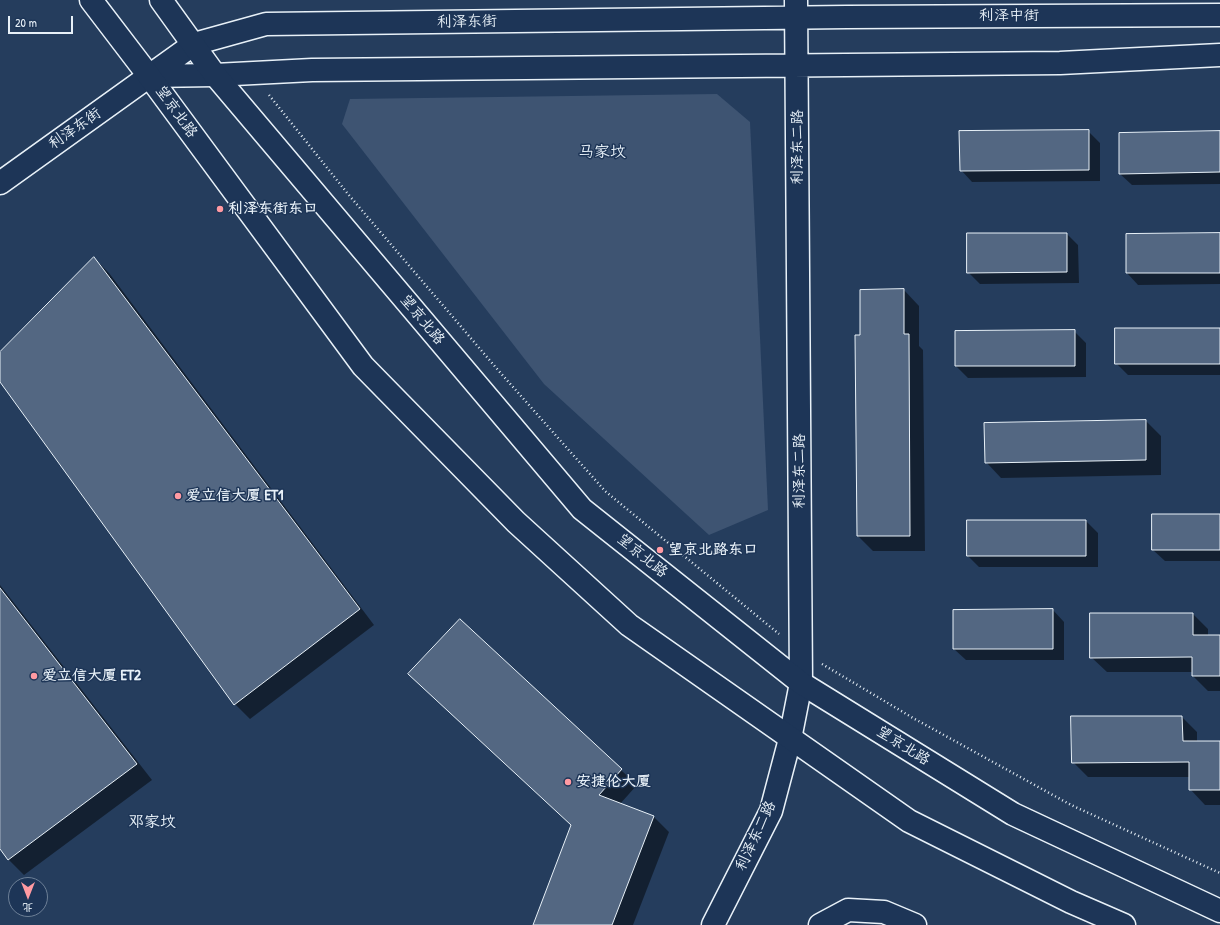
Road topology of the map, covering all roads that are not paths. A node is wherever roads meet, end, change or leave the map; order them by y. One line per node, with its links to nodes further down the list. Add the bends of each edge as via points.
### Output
1 (91, 0): 9 (street, 望京北路)
2 (161, 0): 5 (street, 望京北路)
3 (797, 9): 4 (street, 利泽中街); 5 (street, 利泽东街, via 266,24); 7 (street, 利泽东二路)
4 (1220, 15)
5 (194, 44): 8 (street, 望京北路); 9 (street, 利泽东街)
6 (1220, 55): 7 (street, via 1060,63)
7 (798, 66): 8 (street, via 312,70); 11 (street, 利泽东二路)
8 (215, 75): 9 (street); 11 (street, 望京北路, via 582,509)
9 (149, 76): 10 (street, 利泽东街); 12 (street, 望京北路, via 363,366 516,522 629,625)
10 (0, 182)
11 (801, 683): 12 (street, 利泽东二路); 13 (street, 望京北路, via 1013,814)
12 (790, 739): 14 (street, 利泽东二路, via 771,812); 17 (street, 望京北路, via 909,821 1071,902)
13 (1220, 911)
14 (714, 925)
15 (820, 925): 16 (street, via 848,910 884,912)
16 (915, 925)
17 (1124, 925)

